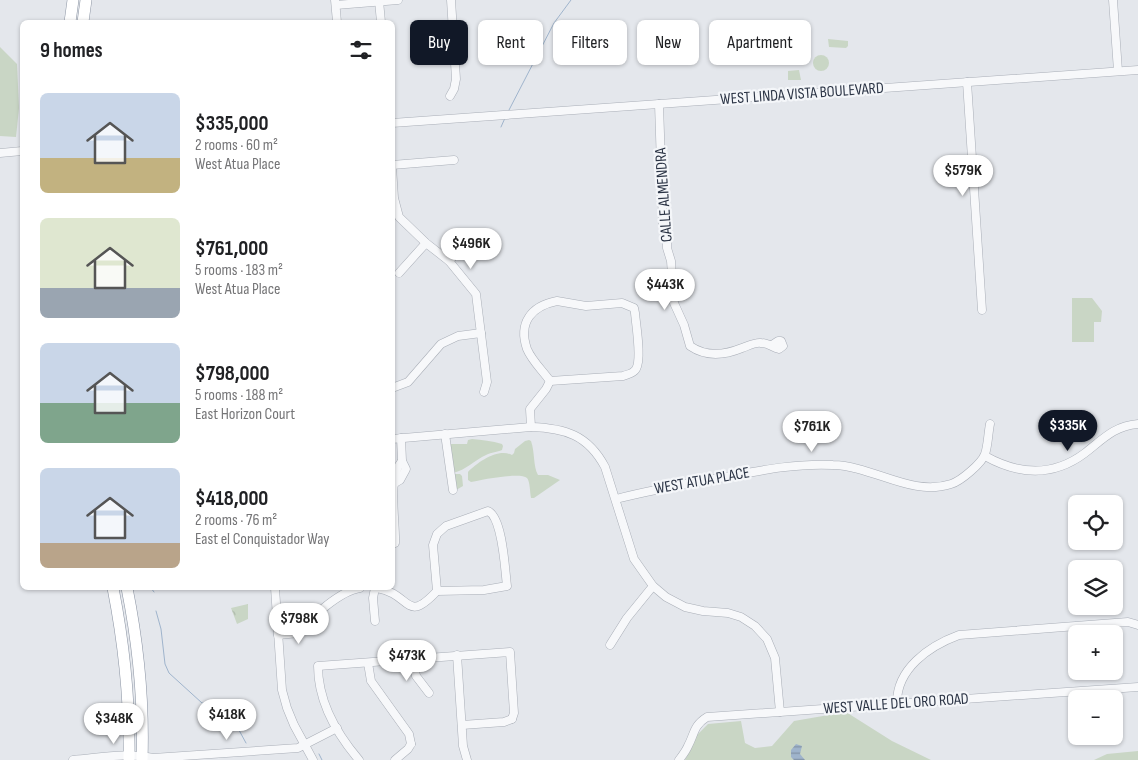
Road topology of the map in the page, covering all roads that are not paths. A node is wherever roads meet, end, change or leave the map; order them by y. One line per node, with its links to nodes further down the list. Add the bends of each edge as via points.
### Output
1 (73, 0): 8 (highway)
2 (86, 0): 9 (highway)
3 (398, 0): 7 (street)
4 (451, 0): 15 (street, via 456,78)
5 (1113, 0): 13 (street)
6 (336, 2): 7 (street); 10 (street)
7 (379, 2): 11 (street)
8 (70, 20)
9 (83, 20)
10 (337, 20)
11 (381, 20)
12 (1138, 70): 13 (street, WEST LINDA VISTA BOULEVARD)
13 (1118, 71): 14 (street, WEST LINDA VISTA BOULEVARD)
14 (967, 82): 16 (street, WEST LINDA VISTA BOULEVARD); 27 (street)
15 (450, 96)
16 (659, 104): 17 (street, WEST LINDA VISTA BOULEVARD); 29 (street, CALLE ALMENDRA, via 663,226 671,261 674,303 690,346 722,354 758,343)
17 (395, 123)
18 (20, 151): 19 (street)
19 (0, 153)
20 (454, 160): 21 (street)
21 (395, 166)
22 (395, 219): 24 (street)
23 (476, 235): 25 (street)
24 (426, 243): 25 (street); 26 (street)
25 (449, 261): 28 (street, via 476,294)
26 (399, 273)
27 (982, 310)
28 (482, 333): 31 (street, via 458,336 441,344 408,382); 32 (street, via 487,382)
29 (772, 346)
30 (550, 381): 30 (street, via 632,374 639,360 634,308 622,303 586,306 557,301 536,308 524,331 528,350); 35 (street, via 530,408)
31 (395, 387)
32 (484, 392)
33 (990, 424): 38 (street)
34 (1138, 424): 38 (street, via 1118,429 1070,463 1051,470 1012,468)
35 (530, 427): 36 (street); 41 (street, via 565,430 589,445 598,453)
36 (442, 434): 37 (street); 40 (street)
37 (396, 438): 39 (street, via 406,469)
38 (985, 456): 41 (street, WEST ATUA PLACE, via 969,474 936,488 909,485 864,470 836,465 794,465)
39 (395, 482)
40 (453, 490)
41 (616, 499): 42 (street, via 634,559)
42 (653, 586): 55 (street); 62 (street, via 678,604 694,610 734,615 748,621 762,633 775,658)
43 (113, 590): 66 (highway, via 129,709)
44 (127, 590): 67 (highway)
45 (275, 590): 51 (street)
46 (354, 590): 53 (street, via 341,594)
47 (376, 590): 50 (street)
48 (383, 590): 49 (street, via 416,608 425,604)
49 (437, 591): 49 (street, via 507,586 500,534 492,513 472,516 446,526 437,534 433,545)
50 (375, 621)
51 (278, 625): 53 (street); 54 (street)
52 (1138, 625): 61 (street, via 1128,622 959,635 928,649 916,660 897,693)
53 (304, 627): 54 (street, via 300,633)
54 (278, 635): 65 (street, via 282,690)
55 (610, 645)
56 (457, 655): 57 (street); 63 (street); 63 (street, via 510,652 512,720)
57 (413, 660): 58 (street); 60 (street, via 416,676)
58 (368, 663): 64 (street, via 318,666 323,702); 71 (street, via 371,682 413,744)
59 (1138, 686): 61 (street, WEST VALLE DEL ORO ROAD)
60 (429, 693)
61 (897, 704): 62 (street, WEST VALLE DEL ORO ROAD)
62 (780, 712): 73 (street, WEST VALLE DEL ORO ROAD, via 707,717 693,731)
63 (462, 725): 72 (street)
64 (336, 728): 65 (street); 70 (street)
65 (304, 746): 67 (street); 69 (street)
66 (129, 758): 67 (street); 68 (street)
67 (147, 759)
68 (73, 760)
69 (313, 760)
70 (359, 760)
71 (395, 760)
72 (467, 760)
73 (680, 760)

